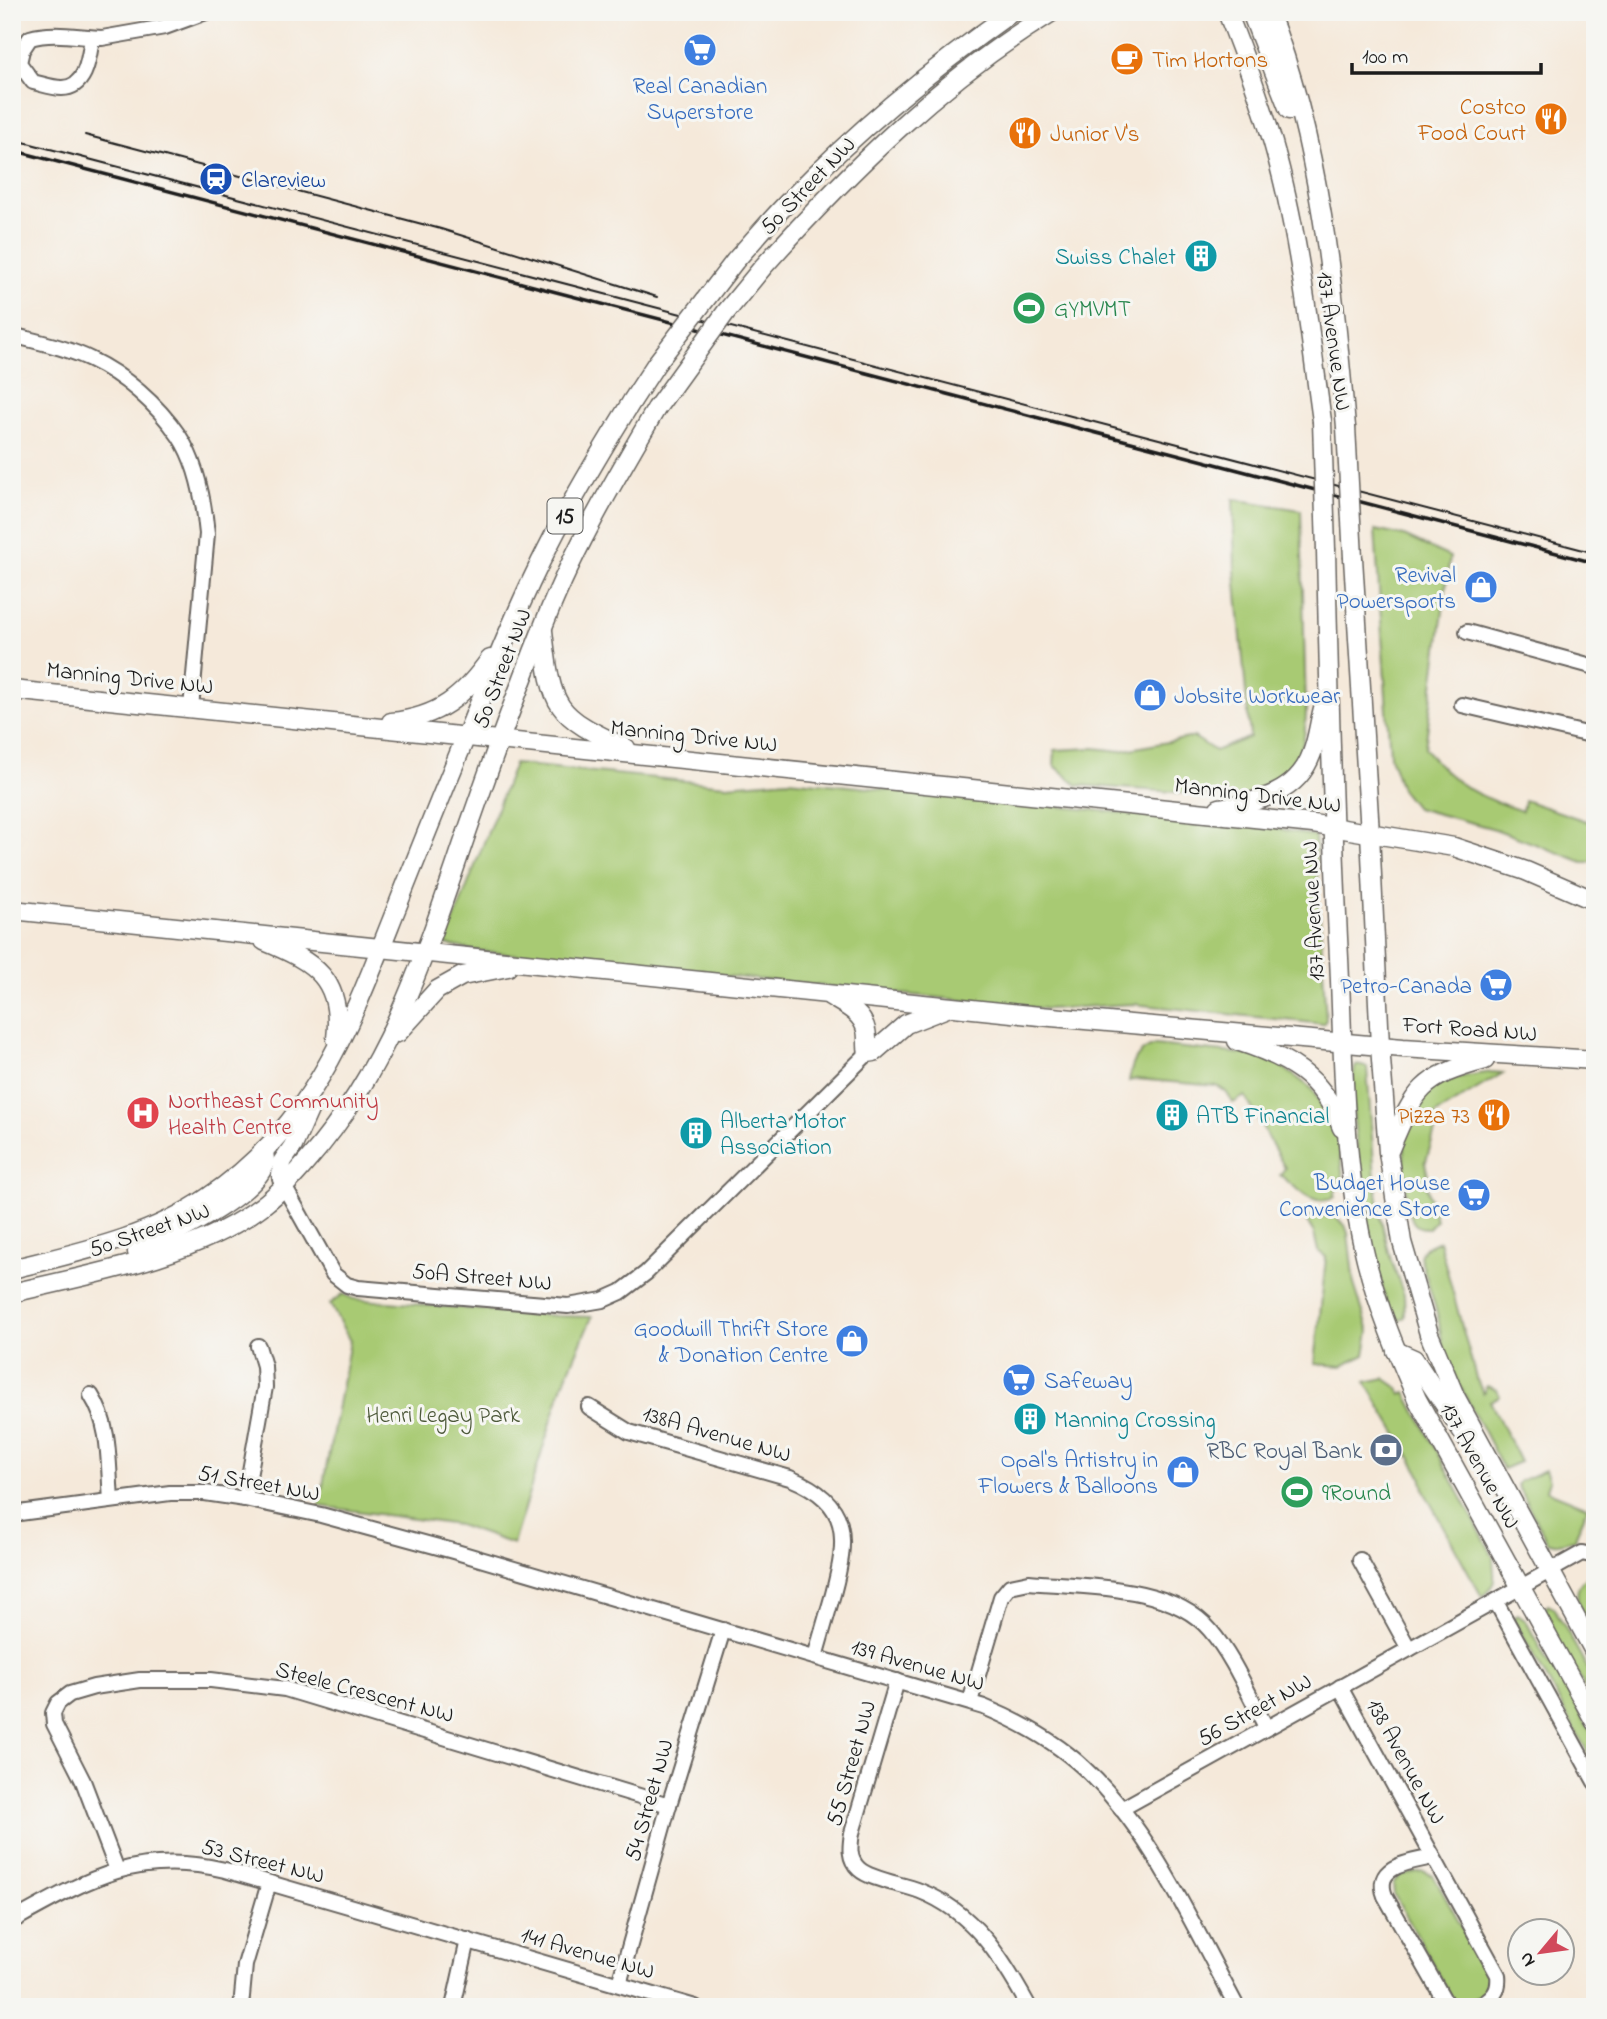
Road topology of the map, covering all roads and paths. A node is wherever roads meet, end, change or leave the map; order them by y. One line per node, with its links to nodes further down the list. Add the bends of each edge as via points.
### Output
1 (206, 12): 8 (street, via 165,27)
2 (1012, 12): 14 (main road, 50 Street NW / 15, bridge, via 879,115 791,198 735,261 632,401 540,563)
3 (1052, 12): 12 (main road, 50 Street NW / 15, bridge, via 977,62 891,135 763,267 656,409 603,499)
4 (1212, 12): 9 (main road)
5 (1227, 12): 9 (main road, 137 Avenue NW)
6 (1251, 12): 10 (main road, via 1286,104)
7 (1270, 14): 10 (main road, 137 Avenue NW)
8 (92, 38): 8 (street, via 43,34 30,38 19,63 33,82 71,86 87,67)
9 (1245, 57): 16 (main road, 137 Avenue NW, bridge, via 1273,144 1301,272 1322,421)
10 (1307, 140): 27 (main road, 137 Avenue NW, bridge, via 1331,267 1346,427)
11 (12, 335): 19 (street, via 67,349 114,371 158,411 183,444 204,505 207,534)
12 (542, 628): 23 (main road, 50 Street NW); 24 (main road, via 552,693 560,707 580,726)
13 (1467, 632): 15 (street)
14 (507, 637): 20 (main road, via 477,677 434,713); 22 (main road, 50 Street NW)
15 (1595, 667)
16 (1329, 688): 25 (main road, via 1312,754 1292,784 1261,800); 26 (main road, 137 Avenue NW)
17 (12, 690): 19 (main road, Manning Drive NW)
18 (1462, 705): 21 (street)
19 (191, 708): 20 (main road, Manning Drive NW)
20 (359, 726): 22 (main road, Manning Drive NW)
21 (1595, 736)
22 (465, 737): 23 (main road, Manning Drive NW); 31 (main road, 50 Street NW)
23 (499, 740): 24 (main road, Manning Drive NW); 32 (main road, 50 Street NW)
24 (640, 754): 25 (main road, Manning Drive NW)
25 (1202, 811): 26 (main road, Manning Drive NW)
26 (1332, 827): 27 (main road, Manning Drive NW); 37 (main road, 137 Avenue NW)
27 (1370, 833): 28 (main road, via 1492,858); 38 (main road, 137 Avenue NW)
28 (1595, 901)
29 (12, 910): 30 (main road)
30 (244, 934): 31 (main road); 43 (main road, via 303,959 326,980 338,1009)
31 (381, 947): 32 (main road); 43 (main road, 50 Street NW)
32 (426, 952): 33 (main road); 40 (main road, 50 Street NW)
33 (527, 963): 34 (main road); 40 (main road, via 462,976 437,990)
34 (827, 994): 35 (main road); 39 (main road, via 859,1015 867,1033)
35 (950, 1007): 36 (main road); 39 (main road, via 905,1024)
36 (1205, 1031): 37 (main road); 44 (main road, via 1291,1062 1325,1094)
37 (1343, 1043): 38 (main road, Fort Road NW); 44 (main road, 137 Avenue NW)
38 (1380, 1046): 41 (main road, Fort Road NW); 46 (main road, 137 Avenue NW)
39 (868, 1053): 47 (street, 50A Street NW, via 646,1273 621,1292 592,1304 555,1306 358,1288 339,1280 330,1269)
40 (381, 1055): 47 (main road, 50 Street NW, via 341,1119)
41 (1499, 1056): 42 (main road, Fort Road NW); 46 (main road, via 1452,1069 1418,1090)
42 (1595, 1060)
43 (331, 1062): 45 (main road, 50 Street NW, via 302,1107); 47 (main road, via 282,1162)
44 (1348, 1144): 53 (main road, 137 Avenue NW, via 1366,1258)
45 (264, 1150): 47 (street); 48 (main road, 50 Street NW, via 207,1198 164,1222 97,1247); 49 (main road, via 265,1161 258,1175 218,1209)
46 (1388, 1152): 51 (main road, 137 Avenue NW, via 1402,1242)
47 (284, 1186): 49 (main road, 50 Street NW, via 228,1228)
48 (12, 1269)
49 (111, 1269): 50 (main road, 50 Street NW)
50 (12, 1293)
51 (1429, 1334): 53 (main road); 58 (main road, 137 Avenue NW, via 1455,1396)
52 (258, 1346): 56 (street, via 265,1387)
53 (1396, 1351): 58 (main road, via 1413,1359); 64 (main road, 137 Avenue NW)
54 (92, 1395): 57 (street, via 106,1427)
55 (589, 1406): 69 (street, 138A Avenue NW, via 629,1432 790,1478 816,1491 830,1505 843,1536 843,1552)
56 (245, 1499): 57 (street, 51 Street NW, via 184,1492); 60 (street, 51 Street NW)
57 (111, 1500): 59 (street, 51 Street NW)
58 (1514, 1506): 63 (main road, 137 Avenue NW)
59 (12, 1514)
60 (453, 1551): 66 (street, 139 Avenue NW)
61 (1595, 1556): 63 (street, via 1582,1553)
62 (1360, 1560): 67 (street)
63 (1550, 1572): 64 (street, 56 Street NW); 68 (main road, 137 Avenue NW)
64 (1521, 1588): 65 (street, 56 Street NW); 73 (main road, 137 Avenue NW)
65 (1496, 1602): 67 (street, 56 Street NW); 75 (street)
66 (723, 1630): 69 (street, 139 Avenue NW); 76 (street, 54 Street NW)
67 (1409, 1649): 71 (street, 56 Street NW)
68 (1595, 1653)
69 (815, 1657): 70 (street, 139 Avenue NW)
70 (897, 1681): 72 (street, 139 Avenue NW); 87 (street, 55 Street NW, via 852,1833 851,1858 860,1871 929,1895 968,1921 1002,1960)
71 (1340, 1687): 74 (street, 56 Street NW); 78 (street, 138 Avenue NW)
72 (970, 1702): 74 (street, via 999,1603 1010,1586 1029,1582 1138,1593 1180,1605 1216,1638); 77 (street, 139 Avenue NW, via 1047,1740 1084,1768)
73 (1595, 1722)
74 (1266, 1727): 77 (street, 56 Street NW)
75 (1595, 1782)
76 (669, 1805): 79 (street, Steele Crescent NW, via 285,1689 211,1680 140,1680 70,1694 53,1713); 83 (street, 54 Street NW)
77 (1121, 1809): 88 (street, 139 Avenue NW, via 1153,1856)
78 (1433, 1857): 89 (street, 138 Avenue NW, via 1391,1868 1382,1887); 90 (street, 138 Avenue NW, via 1497,1975 1497,1991)
79 (117, 1870): 80 (street, 53 Street NW, via 157,1863 198,1864); 81 (street, 53 Street NW)
80 (269, 1882): 82 (street, 53 Street NW); 84 (street, via 246,1965)
81 (12, 1920)
82 (468, 1940): 83 (street, 141 Avenue NW); 85 (street)
83 (619, 1984): 86 (street, 141 Avenue NW)
84 (241, 2007)
85 (453, 2007)
86 (695, 2007)
87 (1029, 2007)
88 (1237, 2007)
89 (1448, 2007)
90 (1478, 2007)

